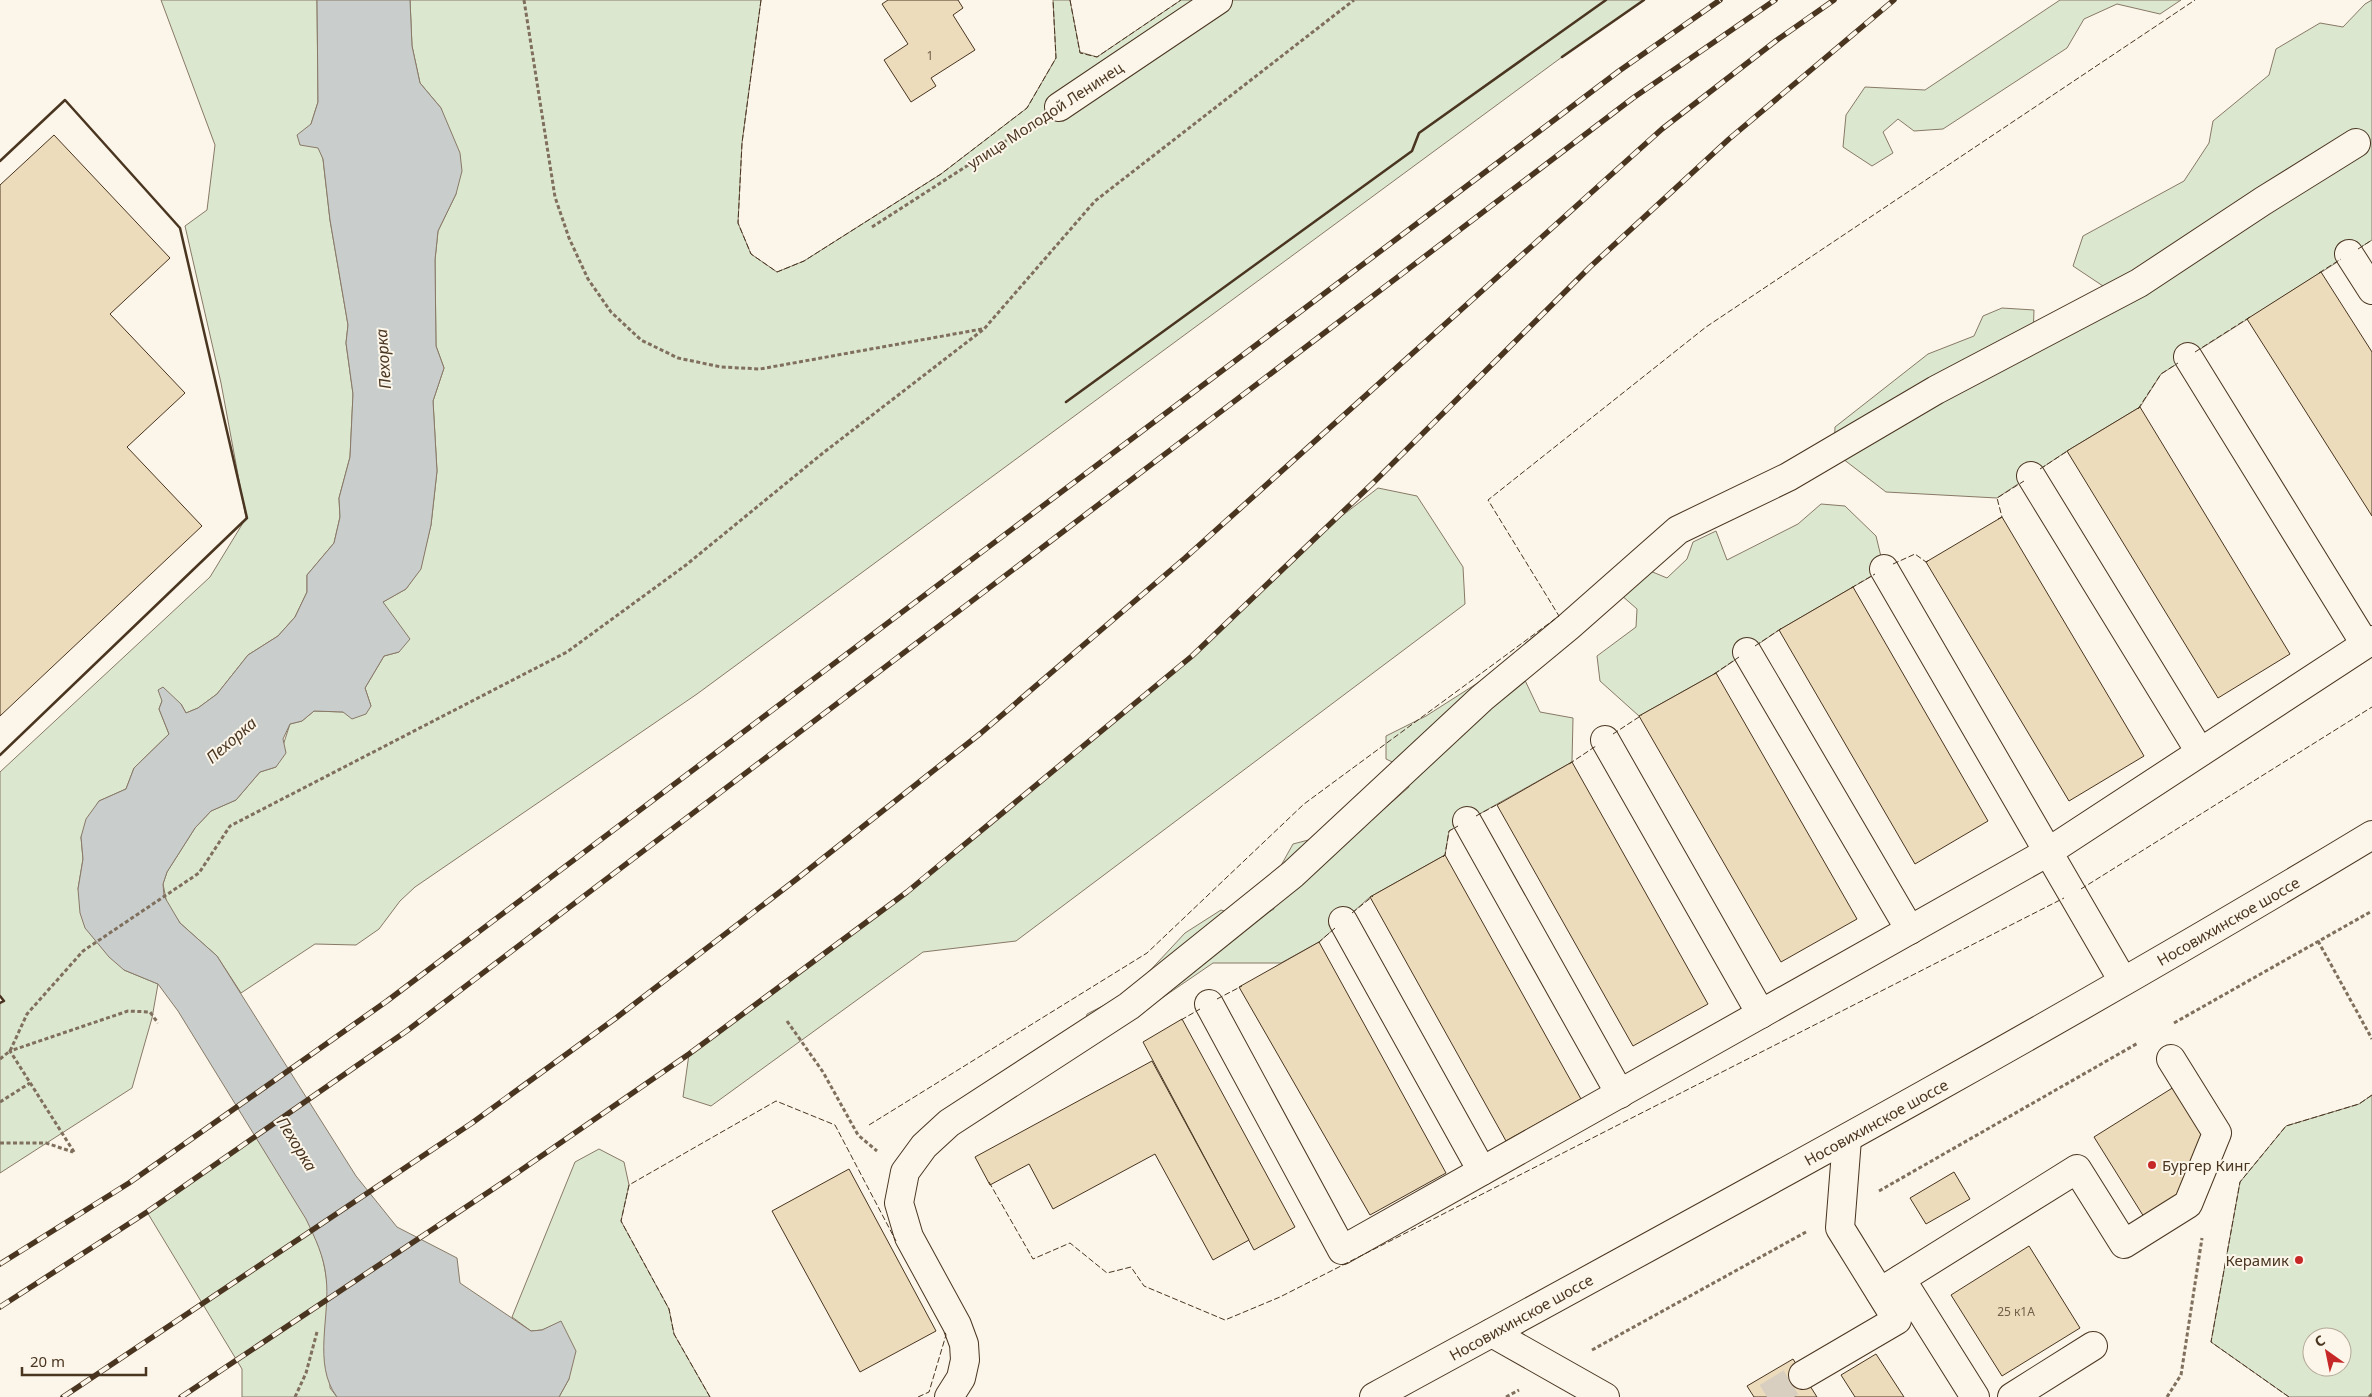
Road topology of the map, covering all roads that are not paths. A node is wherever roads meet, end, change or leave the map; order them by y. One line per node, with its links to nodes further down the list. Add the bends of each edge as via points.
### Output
1 (1218, 0): 2 (main road, улица Молодой Ленинец)
2 (1059, 107)
3 (2356, 143): 29 (main road, via 2139,283 1936,390 1788,477 1678,530 1482,698 1293,874 1129,1006 949,1123 924,1146 905,1172 899,1203 909,1237 964,1344 961,1378)
4 (2349, 254): 5 (main road)
5 (2372, 290)
6 (2188, 357): 9 (main road)
7 (2031, 476): 12 (main road)
8 (1884, 569): 15 (main road)
9 (2369, 642): 12 (main road)
10 (1746, 652): 17 (main road)
11 (1605, 740): 20 (main road)
12 (2200, 752): 15 (main road)
13 (1467, 821): 22 (main road)
14 (2372, 835): 18 (main road, Носовихинское шоссе)
15 (2048, 852): 17 (main road); 18 (main road)
16 (1343, 921): 24 (main road)
17 (1910, 930): 20 (main road)
18 (2123, 981): 23 (main road, Носовихинское шоссе)
19 (1209, 1004): 24 (main road, via 1342,1250)
20 (1761, 1014): 22 (main road)
21 (2171, 1059): 25 (main road, via 2217,1133 2188,1204 2124,1244 2077,1169)
22 (1620, 1094): 24 (main road)
23 (1847, 1139): 25 (main road, via 1840,1228); 26 (main road, Носовихинское шоссе)
24 (1482, 1171)
25 (1890, 1286): 28 (main road, via 1897,1320); 32 (main road)
26 (1492, 1333): 30 (main road, Носовихинское шоссе); 31 (main road)
27 (2093, 1346): 33 (main road)
28 (1803, 1376)
29 (949, 1397)
30 (1374, 1397)
31 (1605, 1397)
32 (1975, 1397)
33 (2012, 1397)

